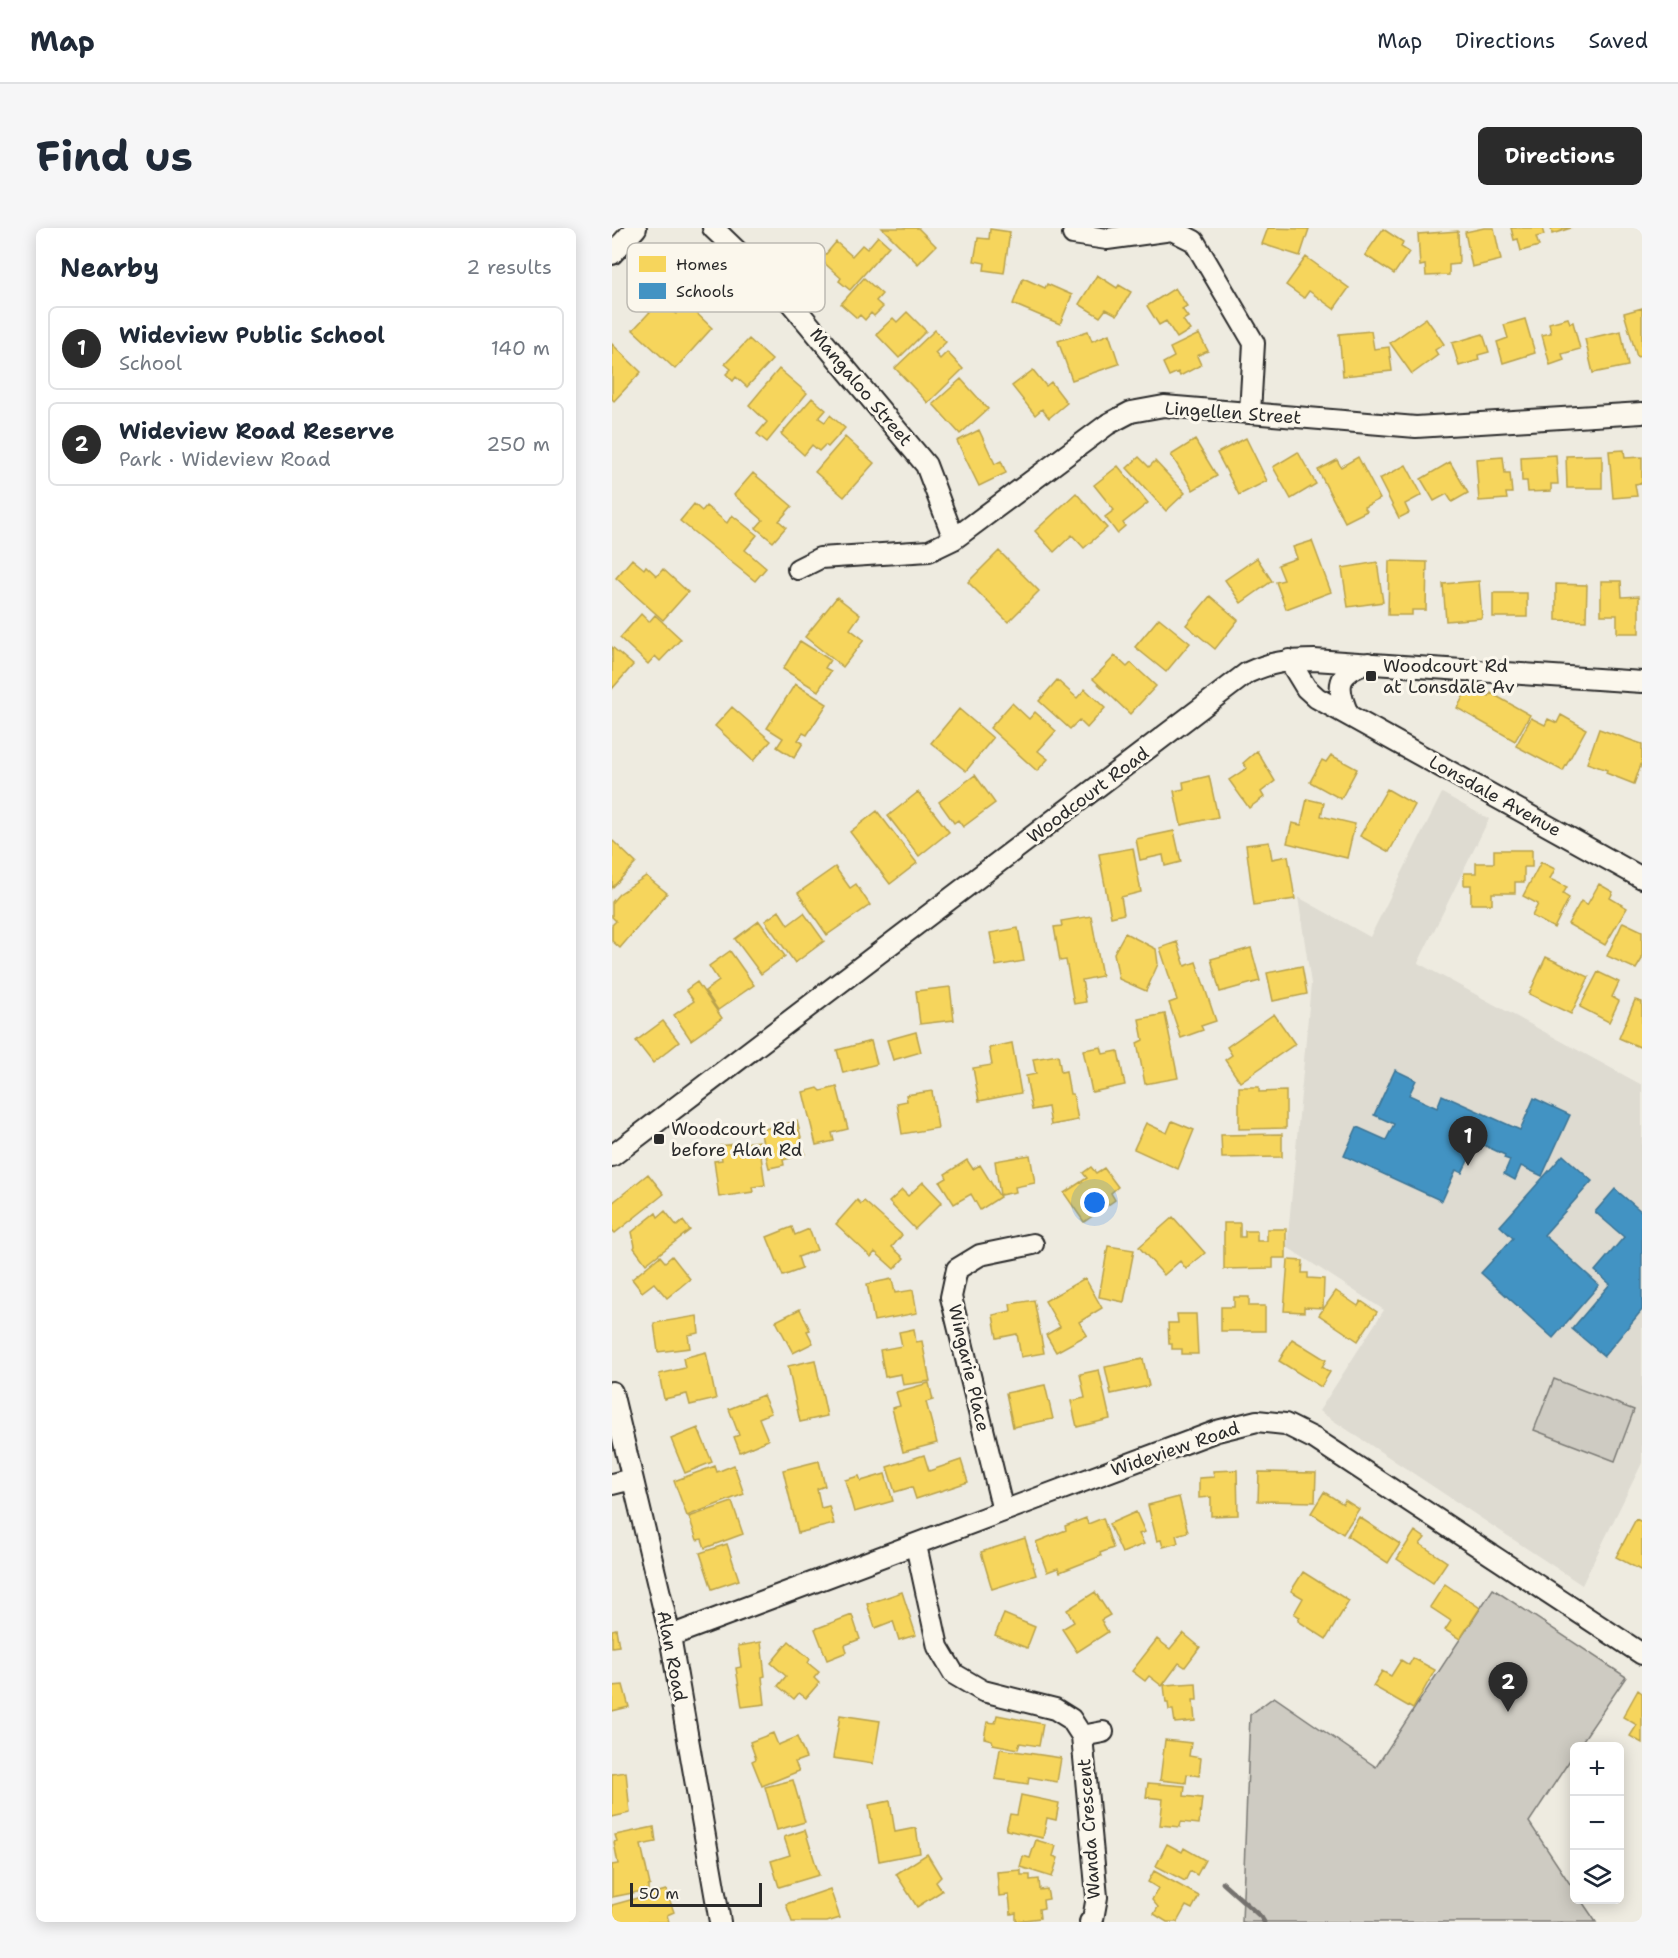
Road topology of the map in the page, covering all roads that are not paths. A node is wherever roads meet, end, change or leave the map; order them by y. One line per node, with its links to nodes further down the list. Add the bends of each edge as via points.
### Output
1 (636, 228): 5 (street)
2 (713, 228): 4 (street, Mangaloo Street)
3 (1073, 234): 8 (street, via 1107,239 1172,230 1194,241 1254,343)
4 (729, 243)
5 (612, 254)
6 (798, 312): 9 (street, Mangaloo Street, via 926,465)
7 (1642, 412): 8 (street, Lingellen Street, via 1416,427)
8 (1251, 413): 9 (street, Lingellen Street, via 1164,406 1131,412 1108,424)
9 (954, 539): 10 (street, Lingellen Street, via 929,551 820,558)
10 (798, 569)
11 (1289, 660): 12 (street, Woodcourt Road); 14 (street, Lonsdale Avenue, via 1306,688); 16 (street, Woodcourt Road, via 1247,673)
12 (1368, 663): 13 (street, Woodcourt Road); 14 (street, via 1350,669 1342,680 1340,695)
13 (1642, 682)
14 (1347, 714): 15 (street, Lonsdale Avenue)
15 (1642, 878)
16 (612, 1156)
17 (1033, 1244): 21 (street, Wingarie Place, via 980,1255 957,1269 951,1297)
18 (612, 1392): 19 (street, Alan Road)
19 (632, 1479): 20 (street); 23 (street, Alan Road)
20 (612, 1484)
21 (1003, 1511): 22 (street, Wideview Road); 24 (street, Wideview Road, via 1217,1431 1257,1421 1285,1424 1315,1439)
22 (916, 1545): 23 (street, Wideview Road); 26 (street, Wanda Crescent, via 938,1647 954,1674 983,1691 1055,1709 1071,1719)
23 (670, 1636): 27 (street, Alan Road)
24 (1642, 1654)
25 (1103, 1732): 26 (street, Wanda Crescent)
26 (1082, 1736): 28 (street, Wanda Crescent, via 1097,1897)
27 (720, 1922)
28 (1090, 1922)

